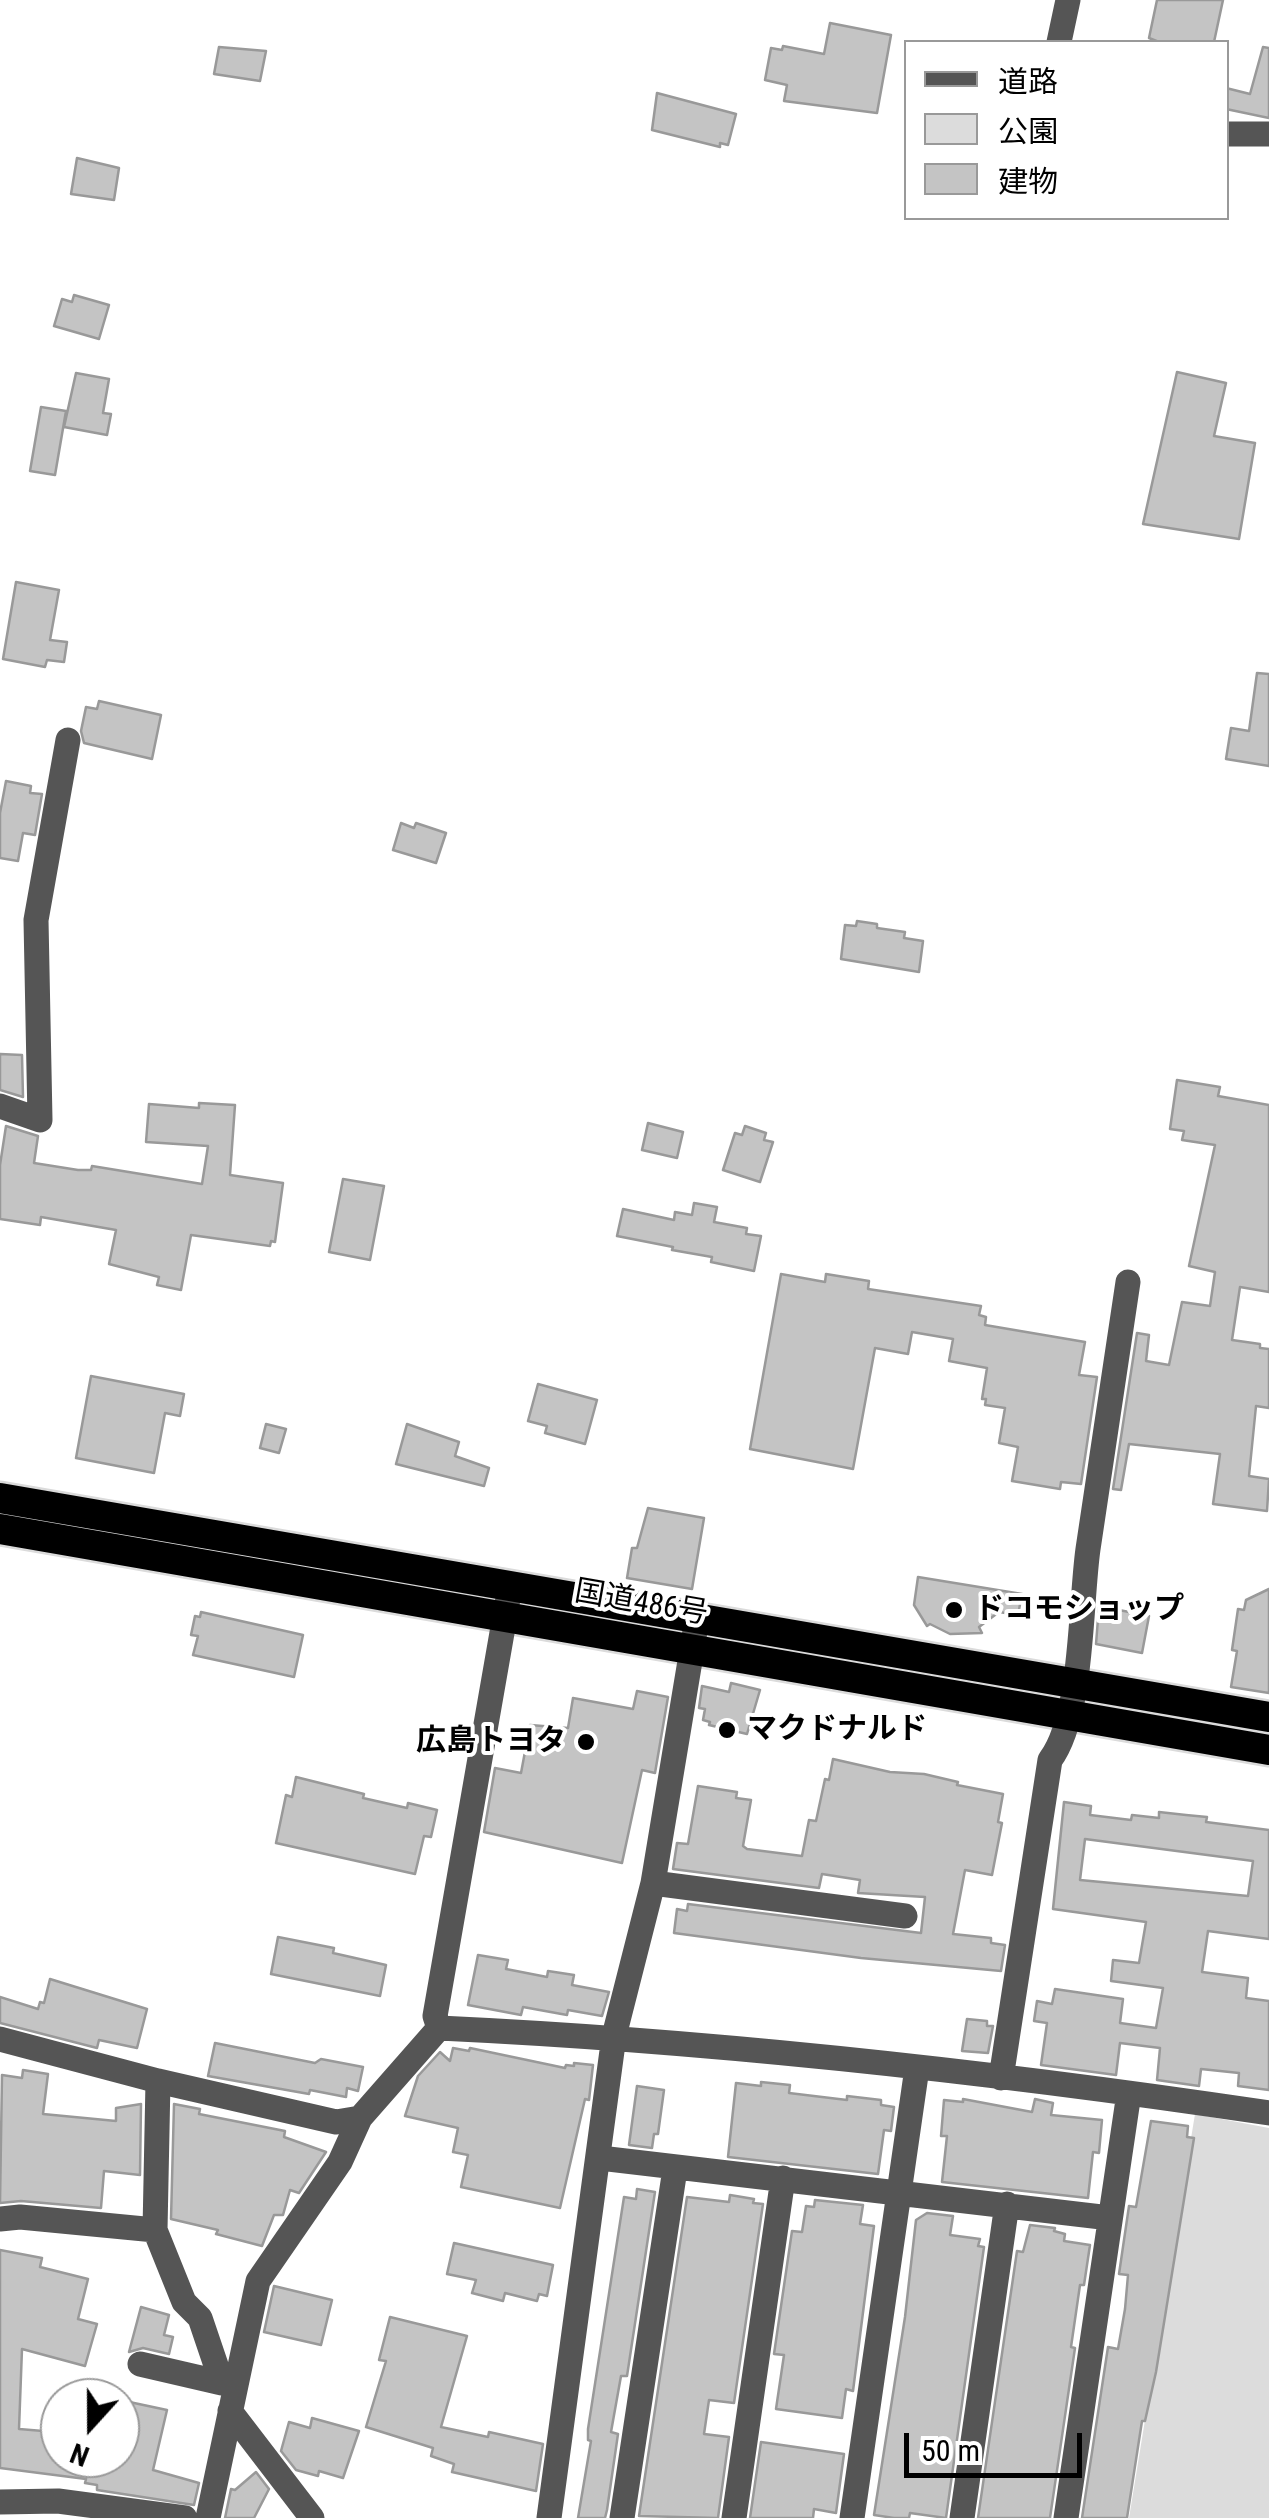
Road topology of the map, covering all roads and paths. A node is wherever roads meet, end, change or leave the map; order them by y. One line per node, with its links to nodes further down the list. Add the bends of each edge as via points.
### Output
1 (1068, 0): 2 (street)
2 (1059, 40)
3 (1229, 134): 4 (street)
4 (1269, 134)
5 (68, 740): 6 (street, via 36,920 40,1120)
6 (0, 1106)
7 (1128, 1282): 12 (street)
8 (0, 1498): 10 (highway, 国道486号)
9 (0, 1529): 10 (highway, 国道486号)
10 (508, 1601): 11 (highway, 国道486号); 18 (street, via 435,2016)
11 (695, 1634): 12 (highway, 国道486号); 13 (highway, 国道486号); 16 (street)
12 (1074, 1685): 13 (street); 14 (highway, 国道486号)
13 (1068, 1715): 15 (highway, 国道486号); 22 (street, via 1050,1760)
14 (1269, 1717)
15 (1269, 1750)
16 (653, 1883): 17 (street); 19 (street)
17 (904, 1916)
18 (439, 2028): 19 (street); 26 (street)
19 (614, 2036): 21 (street); 27 (street)
20 (0, 2039): 23 (street)
21 (917, 2068): 22 (street); 30 (street)
22 (1001, 2078): 24 (street)
23 (158, 2081): 26 (street, via 336,2122); 34 (street)
24 (1129, 2093): 25 (street); 32 (street)
25 (1269, 2113)
26 (360, 2118): 36 (street, via 340,2162 258,2281)
27 (600, 2158): 28 (street); 41 (street)
28 (675, 2169): 29 (street); 42 (street)
29 (783, 2178): 30 (street); 43 (street)
30 (899, 2191): 31 (street); 44 (street)
31 (1007, 2204): 32 (street); 45 (street)
32 (1110, 2218): 46 (street)
33 (0, 2219): 34 (street)
34 (154, 2230): 36 (street, via 184,2302 200,2318)
35 (140, 2364): 36 (street)
36 (229, 2394): 39 (street); 40 (street)
37 (0, 2502): 38 (street)
38 (186, 2518)
39 (208, 2518)
40 (312, 2518)
41 (549, 2518)
42 (622, 2518)
43 (734, 2518)
44 (852, 2518)
45 (962, 2518)
46 (1066, 2518)

